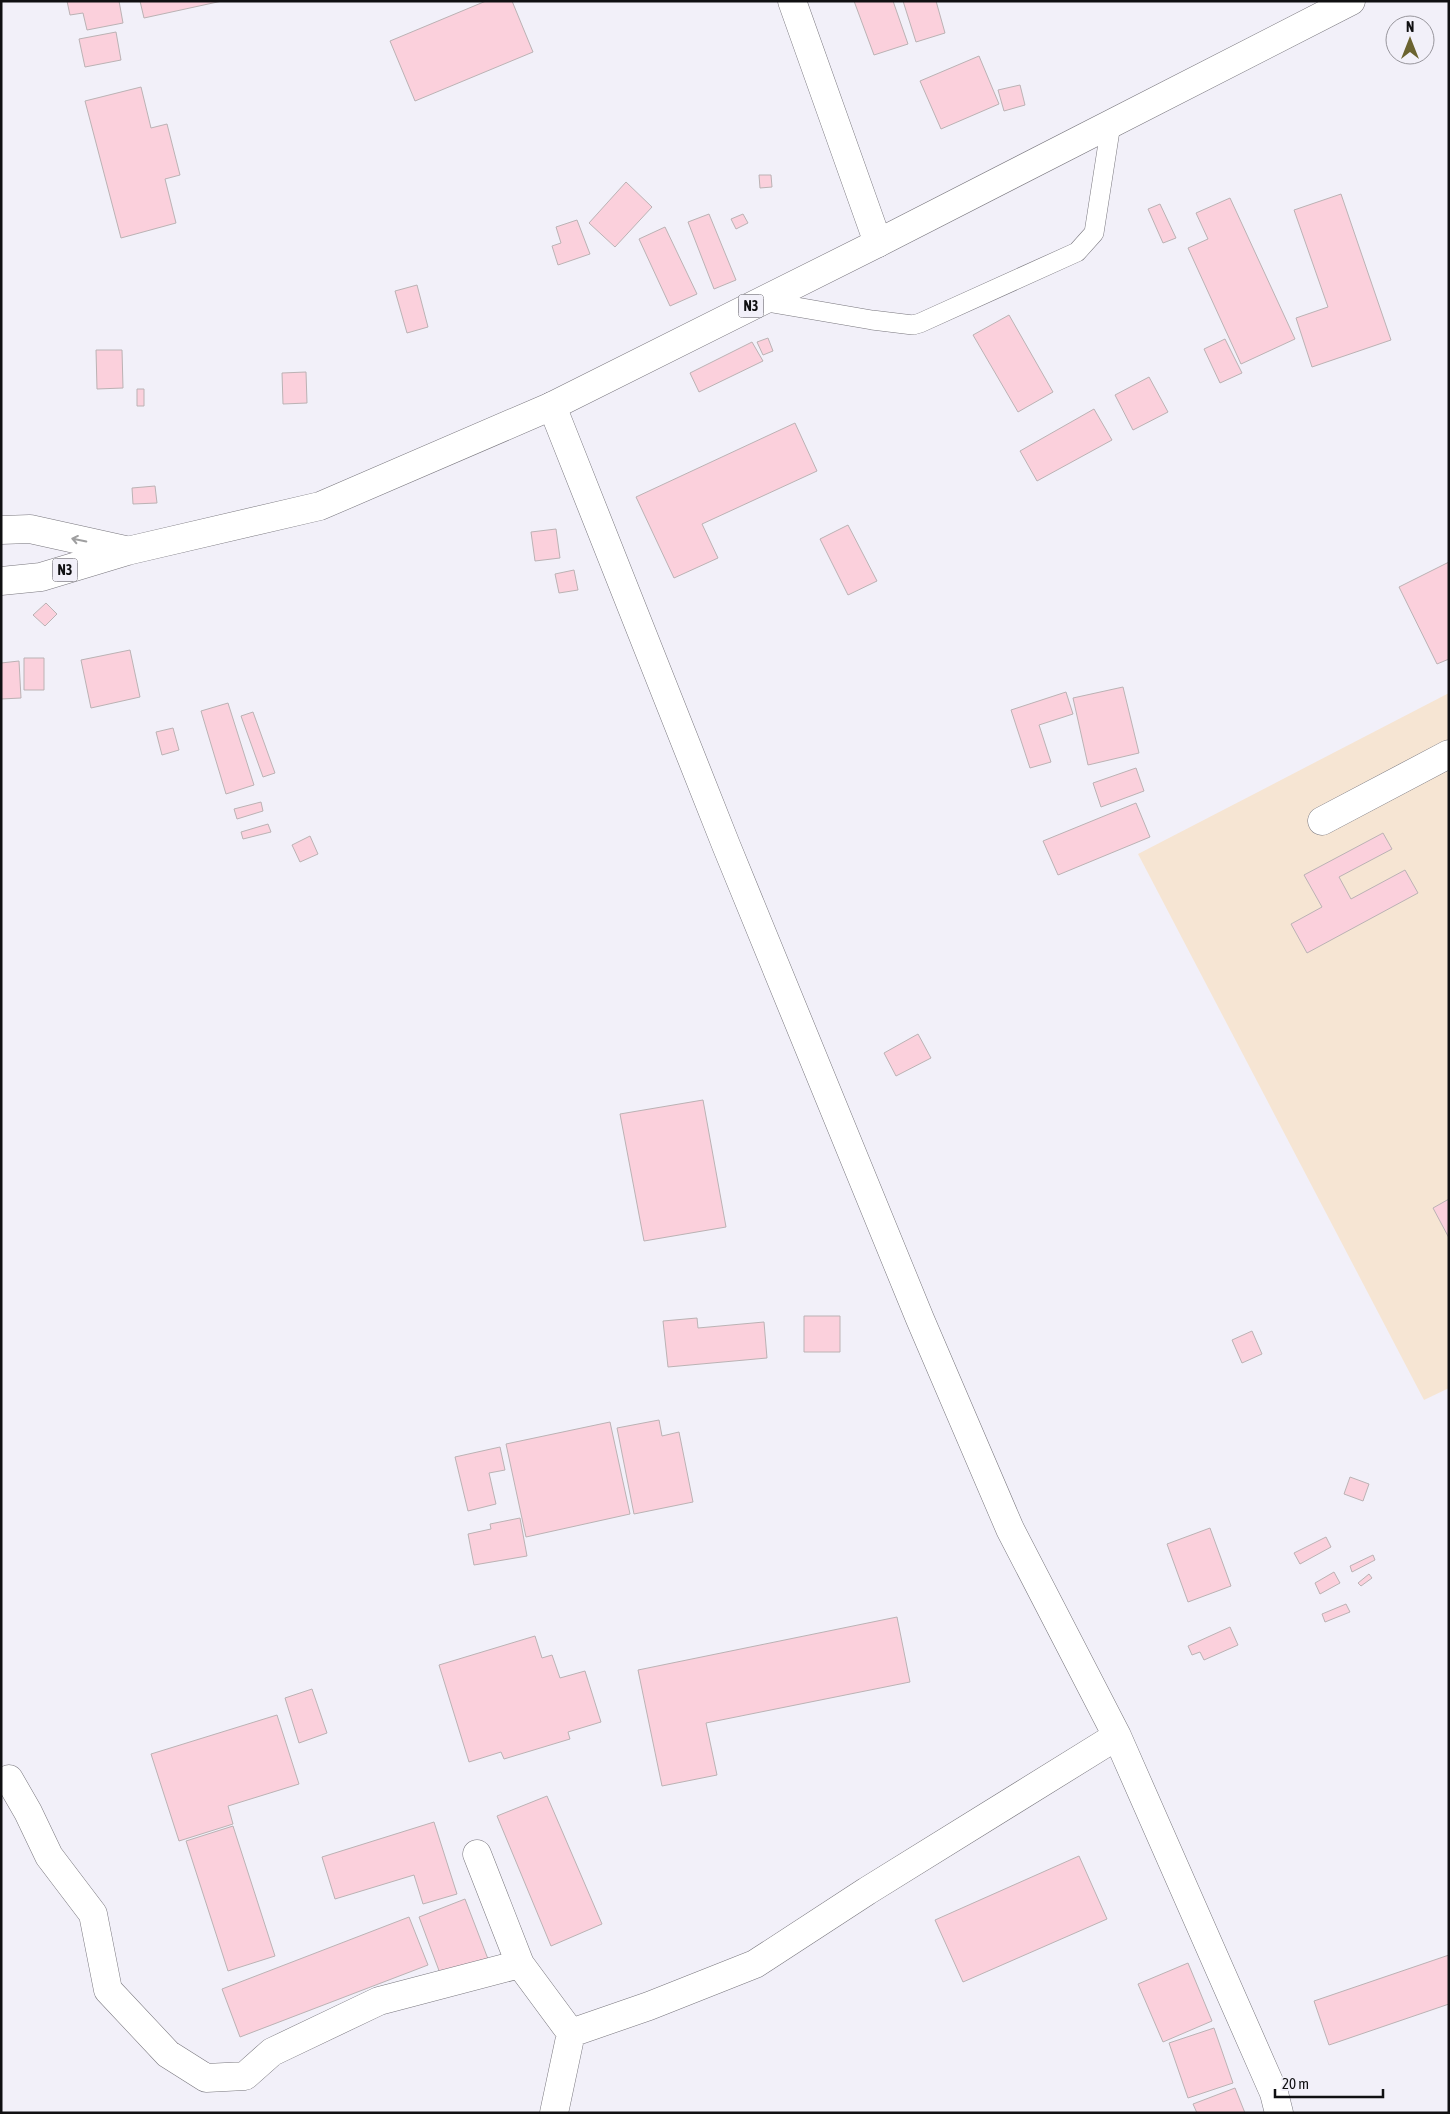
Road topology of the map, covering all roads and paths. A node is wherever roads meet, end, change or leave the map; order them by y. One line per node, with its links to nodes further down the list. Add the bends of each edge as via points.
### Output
1 (792, 1): 4 (street)
2 (1352, 1): 3 (street, N3)
3 (1111, 124): 4 (street, N3); 5 (lane, via 1094,233 1076,252 920,324 872,320)
4 (878, 243): 5 (street, N3)
5 (762, 301): 6 (street, N3)
6 (552, 406): 8 (street, N3, via 320,506); 12 (street, via 726,845 928,1337 1010,1530)
7 (1, 530): 8 (street, N3, one-way to 7, via 30,529)
8 (127, 551): 9 (street, N3, via 42,577)
9 (1, 582)
10 (1449, 754): 11 (street)
11 (1322, 821)
12 (1117, 1736): 16 (street, via 755,1964); 18 (street, via 1274,2093)
13 (9, 1779): 15 (street, via 49,1856 92,1914 108,1990 168,2054 206,2078 245,2076 272,2052 379,2002)
14 (476, 1854): 15 (street)
15 (520, 1964): 16 (street)
16 (572, 2034): 17 (street)
17 (554, 2113)
18 (1279, 2113)

